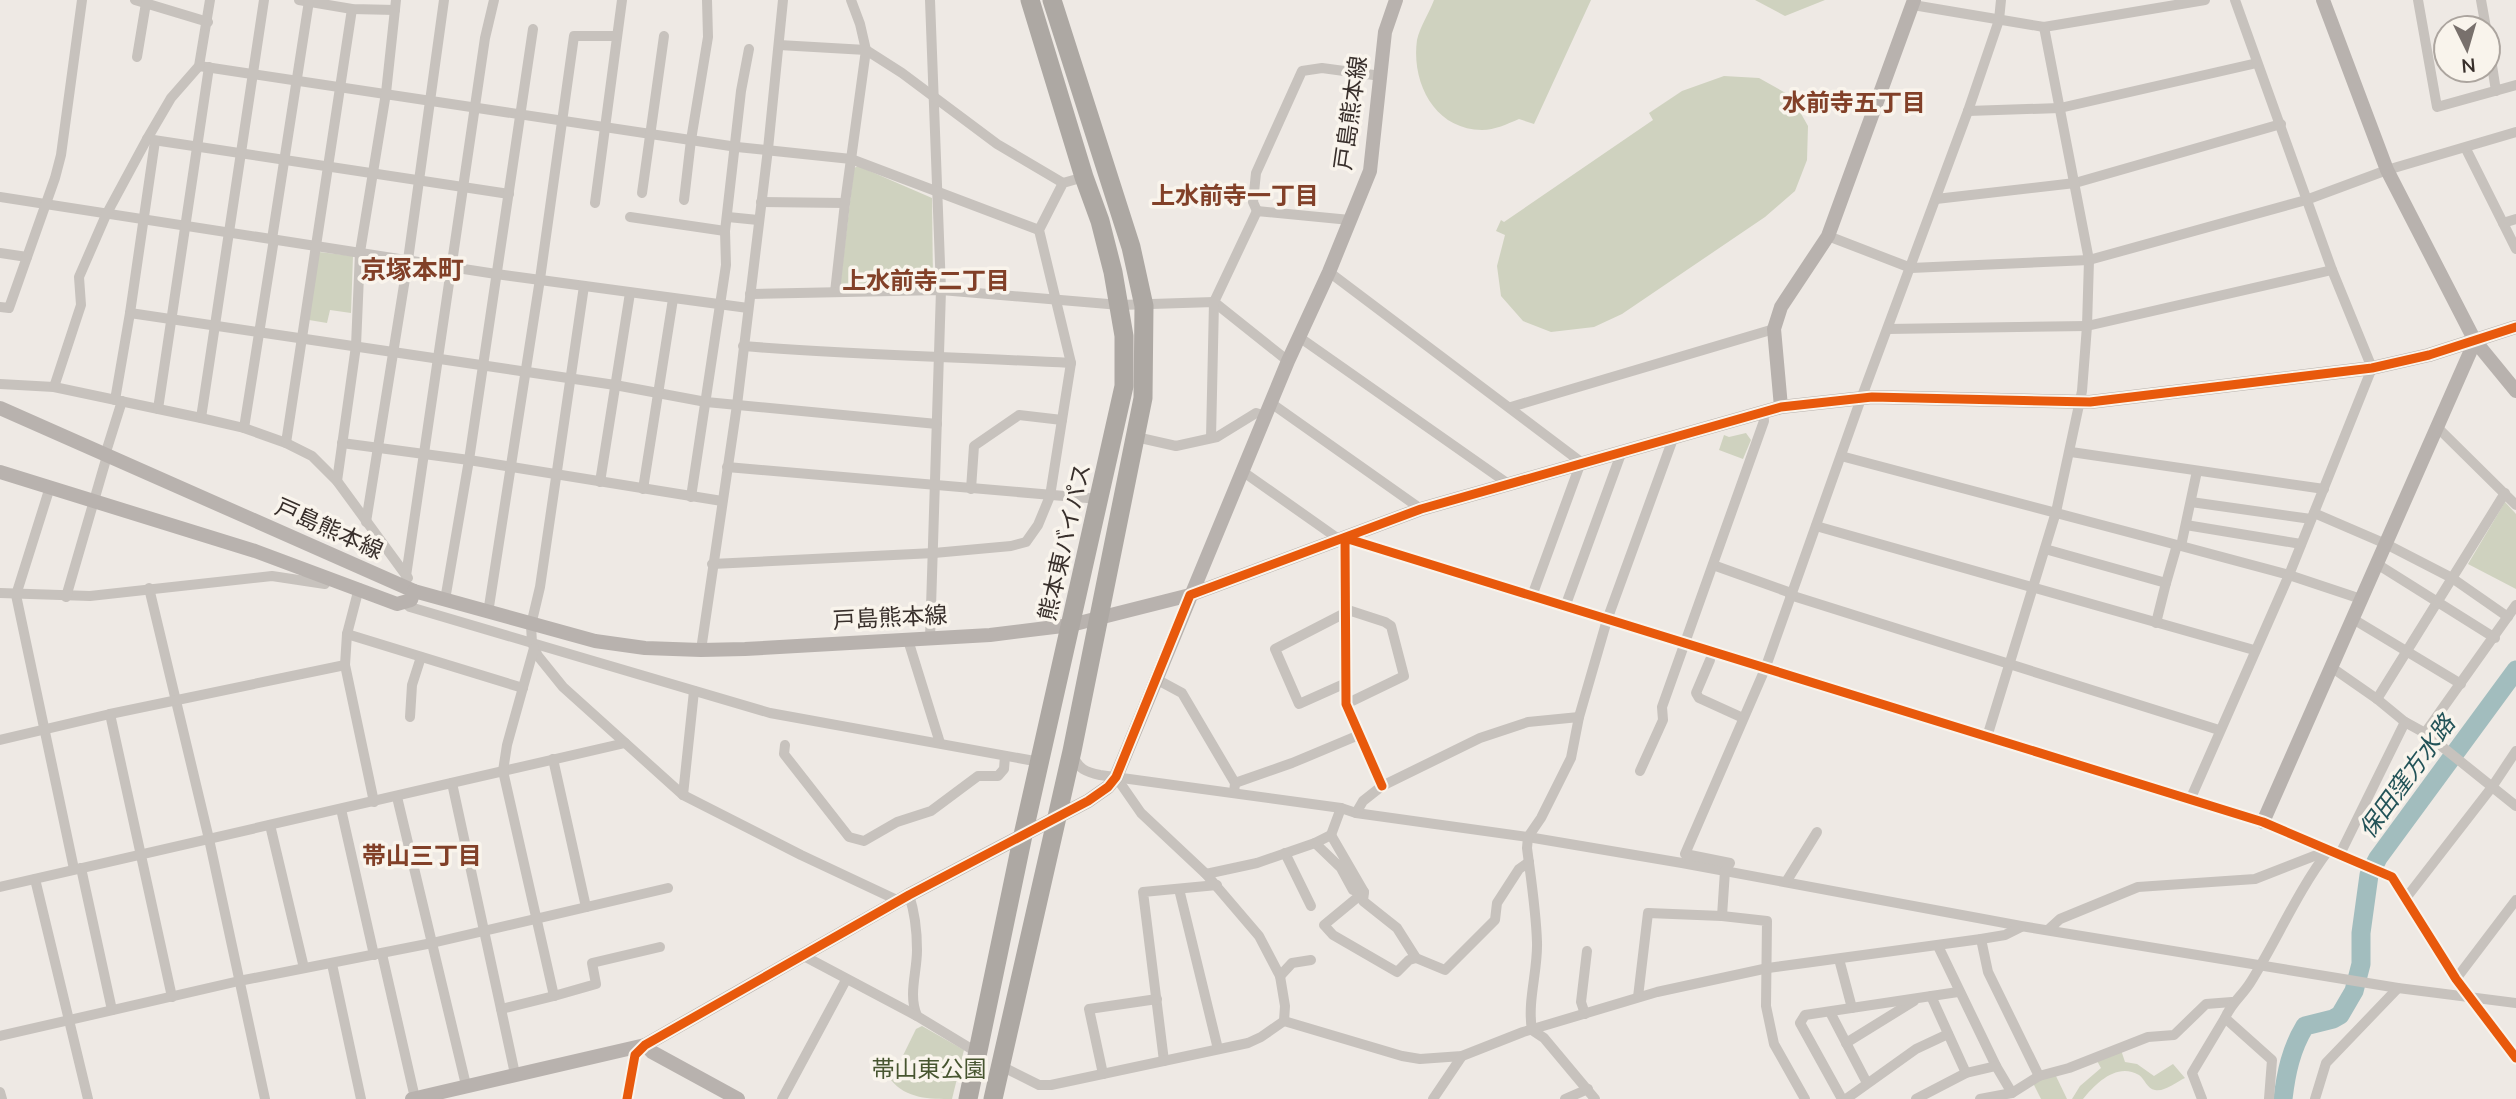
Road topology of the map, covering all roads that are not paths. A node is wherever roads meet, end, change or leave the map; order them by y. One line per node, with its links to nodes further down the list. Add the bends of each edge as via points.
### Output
1 (82, 0): 83 (street, via 61,155)
2 (135, 0): 21 (street)
3 (210, 0): 26 (street)
4 (264, 0): 37 (street)
5 (444, 0): 46 (street)
6 (494, 0): 47 (street)
7 (622, 0): 29 (street)
8 (707, 0): 57 (street, via 708,37)
9 (783, 0): 31 (street)
10 (850, 0): 33 (street)
11 (930, 0): 45 (street)
12 (1030, 0): 68 (highway, 熊本東バイパス)
13 (1052, 0): 122 (highway, 熊本東バイパス, via 1131,247)
14 (1396, 0): 38 (street, 戸島熊本線, via 1385,32)
15 (2001, 0): 25 (street)
16 (2205, 0): 27 (street)
17 (2235, 0): 35 (street)
18 (2323, 0): 66 (street)
19 (2418, 0): 43 (street, via 2437,107)
20 (304, 1): 24 (street); 39 (street)
21 (146, 3): 26 (street); 34 (street)
22 (1913, 3): 25 (street); 97 (street)
23 (396, 5): 24 (street); 44 (street)
24 (352, 9): 42 (street)
25 (1999, 20): 27 (street); 49 (street)
26 (208, 22): 36 (street)
27 (2044, 27): 48 (street)
28 (533, 29): 50 (street)
29 (617, 36): 51 (street, via 574,36); 53 (street)
30 (664, 36): 55 (street)
31 (779, 44): 33 (street); 60 (street)
32 (749, 49): 59 (street)
33 (866, 50): 45 (street); 63 (street)
34 (137, 57)
35 (2257, 63): 48 (street); 52 (street)
36 (204, 66): 37 (street); 56 (street, via 171,98); 58 (street)
37 (253, 73): 39 (street); 62 (street)
38 (1381, 76): 84 (street, via 1322,68 1302,71 1256,173 1253,202); 91 (street, 戸島熊本線, via 1370,171)
39 (297, 79): 42 (street); 64 (street)
40 (2495, 84): 43 (street)
41 (2516, 85): 43 (street)
42 (340, 87): 44 (street); 65 (street)
43 (2496, 91)
44 (386, 93): 46 (street); 67 (street)
45 (934, 97): 70 (street, via 998,144); 73 (street)
46 (430, 101): 47 (street); 69 (street)
47 (475, 108): 50 (street); 72 (street)
48 (2060, 108): 49 (street); 71 (street)
49 (1968, 111): 77 (street)
50 (521, 114): 51 (street); 74 (street)
51 (563, 120): 53 (street); 111 (street)
52 (2281, 124): 71 (street); 79 (street)
53 (606, 126): 55 (street); 81 (street)
54 (2516, 132): 61 (street)
55 (650, 133): 57 (street); 75 (street)
56 (151, 140): 58 (street); 85 (street); 89 (street)
57 (691, 140): 59 (street); 78 (street)
58 (197, 147): 62 (street); 93 (street)
59 (737, 147): 60 (street); 87 (street)
60 (768, 149): 63 (street); 80 (street)
61 (2466, 149): 66 (street); 92 (street)
62 (241, 153): 64 (street); 96 (street)
63 (851, 159): 73 (street); 82 (street)
64 (285, 160): 65 (street); 98 (street)
65 (328, 167): 67 (street); 99 (street)
66 (2387, 170): 79 (street); 135 (street)
67 (373, 173): 69 (street); 101 (street)
68 (1084, 177): 70 (street); 120 (highway, 熊本東バイパス, via 1100,220)
69 (419, 180): 72 (street); 104 (street)
70 (1063, 183): 94 (street)
71 (2075, 183): 77 (street); 105 (street)
72 (464, 187): 74 (street); 106 (street)
73 (939, 193): 94 (street); 113 (street)
74 (509, 194): 110 (street)
75 (642, 194)
76 (0, 197): 83 (street)
77 (1936, 199): 107 (street)
78 (684, 200)
79 (2306, 200): 105 (street); 108 (street)
80 (761, 202): 82 (street); 90 (street)
81 (595, 203)
82 (845, 203): 114 (street)
83 (45, 204): 85 (street); 103 (street)
84 (1257, 211): 91 (street); 119 (street)
85 (106, 215): 89 (street); 149 (street, via 79,277 81,305)
86 (630, 217): 95 (street)
87 (728, 217): 90 (street); 95 (street)
88 (2516, 219): 92 (street)
89 (143, 220): 93 (street); 125 (street)
90 (758, 220): 116 (street)
91 (1350, 220): 109 (street, 戸島熊本線)
92 (2503, 223): 100 (street)
93 (185, 226): 96 (street); 126 (street)
94 (1039, 230): 118 (street)
95 (725, 231): 121 (street)
96 (229, 232): 98 (street); 127 (street)
97 (1828, 236): 107 (street); 130 (street, via 1781,307)
98 (273, 239): 99 (street); 132 (street)
99 (315, 245): 101 (street); 134 (street)
100 (2516, 249)
101 (360, 252): 104 (street); 137 (street)
102 (0, 253): 103 (street)
103 (27, 257): 123 (street, via 9,308)
104 (408, 260): 106 (street); 138 (street)
105 (2088, 260): 107 (street); 128 (street)
106 (453, 267): 110 (street); 140 (street)
107 (1911, 268): 131 (street)
108 (2332, 270): 128 (street); 144 (street)
109 (1329, 272): 133 (street, 戸島熊本線); 157 (street)
110 (496, 274): 111 (street); 143 (street)
111 (540, 279): 112 (street); 145 (street)
112 (584, 286): 115 (street); 146 (street)
113 (942, 290): 114 (street); 118 (street); 139 (street)
114 (835, 292): 116 (street)
115 (630, 293): 117 (street); 148 (street)
116 (750, 294): 124 (street)
117 (673, 299): 121 (street); 151 (street)
118 (1058, 301): 120 (street); 142 (street)
119 (1214, 302): 122 (street); 141 (street); 170 (street)
120 (1120, 305): 122 (street); 198 (highway, 熊本東バイパス, via 1124,386)
121 (720, 306): 124 (street); 154 (street)
122 (1144, 306): 169 (highway, 熊本東バイパス, via 1143,398)
123 (0, 307)
124 (748, 308): 136 (street)
125 (130, 313): 126 (street); 153 (street)
126 (172, 319): 127 (street); 160 (street)
127 (215, 325): 132 (street); 163 (street)
128 (2087, 326): 131 (street); 155 (street)
129 (2516, 327): 135 (street)
130 (1774, 329): 157 (street); 158 (street)
131 (1888, 330): 152 (street)
132 (259, 332): 134 (street); 167 (street)
133 (1299, 337): 141 (street, 戸島熊本線); 189 (street)
134 (303, 338): 137 (street); 171 (street)
135 (2475, 341): 144 (street); 150 (street); 166 (street)
136 (743, 345): 139 (street, via 837,354); 156 (street)
137 (356, 346): 138 (street); 172 (street)
138 (392, 352): 140 (street); 173 (street)
139 (940, 356): 142 (street); 165 (street)
140 (440, 360): 143 (street); 176 (street)
141 (1288, 361): 161 (street, 戸島熊本線)
142 (1071, 363): 164 (street)
143 (483, 367): 145 (street); 179 (street)
144 (2372, 368): 155 (street); 194 (street)
145 (525, 373): 146 (street); 181 (street)
146 (572, 379): 148 (street); 186 (street)
147 (0, 384): 149 (street)
148 (615, 385): 151 (street); 188 (street)
149 (54, 387): 153 (street)
150 (2516, 391)
151 (659, 393): 154 (street); 192 (street)
152 (1862, 398): 155 (street); 158 (street); 178 (street)
153 (118, 401): 160 (street); 177 (street)
154 (706, 402): 156 (street); 197 (street)
155 (2081, 402): 175 (street)
156 (737, 405): 165 (street); 182 (street)
157 (1511, 407): 180 (street)
158 (1781, 407): 162 (street)
159 (0, 408): 177 (street, 戸島熊本線)
160 (158, 409): 163 (street)
161 (1268, 409): 170 (street); 183 (street, 戸島熊本線); 203 (street)
162 (1763, 411): 168 (street); 217 (street, via 1764,421)
163 (201, 418): 167 (street)
164 (1062, 420): 193 (street, via 1019,415 974,446); 196 (street)
165 (937, 424): 191 (street)
166 (2437, 426): 195 (street); 211 (street)
167 (244, 428): 171 (street)
168 (1674, 436): 174 (street); 243 (street)
169 (1136, 437): 170 (street, via 1176,446); 241 (highway, 熊本東バイパス)
170 (1211, 438)
171 (286, 443): 187 (street, via 312,456)
172 (342, 443): 173 (street); 187 (street)
173 (379, 447): 176 (street); 206 (street)
174 (1623, 450): 180 (street); 237 (street)
175 (2071, 452): 184 (street); 204 (street)
176 (424, 453): 179 (street); 219 (street)
177 (106, 455): 200 (street); 225 (street, 戸島熊本線)
178 (1841, 456): 204 (street); 208 (street)
179 (470, 460): 181 (street); 233 (street)
180 (1581, 462): 189 (street); 230 (street)
181 (510, 466): 186 (street); 239 (street)
182 (726, 467): 191 (street); 199 (street)
183 (1242, 471): 209 (street); 229 (street, 戸島熊本線)
184 (2197, 471): 194 (street); 201 (street)
185 (0, 472): 190 (street)
186 (558, 474): 188 (street); 245 (street)
187 (337, 481): 206 (street)
188 (600, 482): 192 (street)
189 (1507, 483): 203 (street)
190 (50, 487): 200 (street); 228 (street)
191 (936, 487): 193 (street); 214 (street)
192 (643, 489): 197 (street)
193 (971, 489): 196 (street)
194 (2324, 489): 205 (street)
195 (2505, 493): 202 (street); 220 (street)
196 (1050, 496): 198 (street); 214 (street, via 1026,542)
197 (691, 497): 199 (street)
198 (1099, 499): 246 (highway, 熊本東バイパス)
199 (722, 501): 215 (street)
200 (94, 502): 223 (street); 231 (street)
201 (2191, 502): 205 (street); 207 (street)
202 (2516, 505)
203 (1421, 509): 209 (street)
204 (2056, 512): 212 (street); 213 (street)
205 (2313, 516): 210 (street); 211 (street)
206 (366, 522): 219 (street)
207 (2186, 525): 210 (street); 212 (street)
208 (1816, 526): 224 (street); 227 (street)
209 (1343, 539): 229 (street); 230 (street); 238 (street)
210 (2301, 544): 218 (street)
211 (2386, 544): 216 (street); 220 (street)
212 (2179, 545): 218 (street); 221 (street)
213 (2045, 549): 221 (street); 224 (street)
214 (934, 553): 215 (street); 249 (street)
215 (712, 564): 253 (street)
216 (2377, 564): 232 (street); 234 (street)
217 (1713, 565): 227 (street); 251 (street)
218 (2288, 575): 232 (street); 254 (street)
219 (406, 576): 225 (street)
220 (2452, 579): 234 (street); 240 (street)
221 (2166, 583): 244 (street)
222 (149, 588): 223 (street, via 272,576 343,590); 231 (street); 268 (street)
223 (359, 588): 235 (street); 247 (street)
224 (2033, 588): 244 (street); 258 (street)
225 (414, 591): 233 (street, 戸島熊本線); 235 (street)
226 (0, 593): 228 (street)
227 (1791, 594): 258 (street); 261 (street)
228 (16, 595): 231 (street); 275 (street)
229 (1191, 595): 241 (street, 戸島熊本線); 262 (street)
230 (1532, 596): 237 (street)
231 (66, 597)
232 (2361, 599): 242 (street)
233 (445, 600): 239 (street, 戸島熊本線)
234 (2438, 601): 248 (street); 255 (street)
235 (404, 603): 252 (street)
236 (2516, 605): 240 (street)
237 (1565, 607): 243 (street)
238 (1345, 611): 263 (street); 263 (street, via 1275,649 1298,704); 269 (street, via 1391,626 1404,676)
239 (488, 613): 245 (street, 戸島熊本線)
240 (2508, 617): 248 (street)
241 (1097, 619): 246 (street, 戸島熊本線); 284 (highway, 熊本東バイパス)
242 (2353, 619): 255 (street); 260 (street)
243 (1607, 620): 251 (street); 272 (street)
244 (2156, 623): 254 (street)
245 (531, 625): 252 (street); 253 (street, 戸島熊本線, via 624,646)
246 (1071, 625): 249 (street, 戸島熊本線); 288 (highway, 熊本東バイパス)
247 (347, 634): 256 (street); 259 (street)
248 (2495, 638): 264 (street)
249 (930, 639): 250 (street, 戸島熊本線)
250 (908, 640): 253 (street, 戸島熊本線); 282 (street)
251 (1684, 643): 261 (street); 290 (street, via 1661,707 1663,720)
252 (533, 646): 265 (street); 266 (street); 281 (street, via 563,687)
253 (701, 650)
254 (2254, 650): 276 (street)
255 (2407, 651): 264 (street); 267 (street)
256 (421, 657): 265 (street); 271 (street, via 412,685)
257 (1710, 660): 273 (street, via 1696,693)
258 (2010, 663): 276 (street); 279 (street)
259 (345, 665): 268 (street); 299 (street)
260 (2331, 667): 267 (street); 305 (street)
261 (1765, 669): 273 (street); 279 (street)
262 (1156, 679): 291 (street); 295 (street, via 1182,693)
263 (1346, 683): 269 (street)
264 (2461, 684): 277 (street)
265 (523, 688): 289 (street)
266 (694, 691): 282 (street, via 770,713); 296 (street)
267 (2377, 699): 274 (street)
268 (177, 700): 270 (street); 311 (street)
269 (1346, 704): 278 (street)
270 (110, 714): 275 (street); 315 (street)
271 (410, 717)
272 (1579, 717): 293 (street, via 1511,726); 310 (street, via 1571,758)
273 (1743, 718): 319 (street, via 1685,854 1730,863)
274 (2405, 722): 277 (street); 316 (street)
275 (44, 730): 280 (street); 318 (street)
276 (2220, 730): 298 (street)
277 (2425, 733): 294 (street)
278 (1359, 735): 293 (street); 295 (street)
279 (1987, 737): 298 (street)
280 (0, 740)
281 (625, 743): 287 (street); 296 (street)
282 (940, 743): 286 (street)
283 (785, 745): 286 (street, via 784,754 849,837 864,841 897,822 931,811 978,776 998,776)
284 (1072, 751): 291 (street, via 1077,765 1087,773); 304 (highway, 熊本東バイパス)
285 (2516, 751): 294 (street)
286 (1005, 756): 288 (street)
287 (553, 759): 289 (street); 333 (street)
288 (1041, 762): 308 (highway, 熊本東バイパス)
289 (503, 771): 292 (street); 335 (street)
290 (1640, 771)
291 (1116, 777): 295 (street); 304 (street, via 1108,787); 320 (street, via 1141,813)
292 (452, 783): 297 (street); 337 (street)
293 (1382, 786): 303 (street)
294 (2492, 787): 300 (street); 330 (street)
295 (1234, 788): 301 (street)
296 (683, 795): 329 (street, via 801,855)
297 (397, 797): 299 (street); 340 (street)
298 (2190, 800): 305 (street)
299 (374, 802): 302 (street)
300 (2516, 806)
301 (1341, 808): 303 (street); 309 (street)
302 (341, 809): 306 (street); 344 (street)
303 (1356, 813): 310 (street)
304 (1055, 820): 308 (street); 387 (highway, 熊本東バイパス)
305 (2263, 822): 313 (street)
306 (270, 825): 311 (street); 351 (street)
307 (1817, 832): 322 (street)
308 (1023, 835): 329 (street); 383 (highway, 熊本東バイパス)
309 (1331, 835): 312 (street); 328 (street)
310 (1528, 837): 317 (street); 319 (street)
311 (209, 839): 315 (street); 356 (street)
312 (1315, 843): 314 (street); 327 (street, via 1341,869)
313 (2328, 851): 316 (street); 338 (street, via 2255,879 2138,887 2060,919); 350 (street)
314 (1284, 853): 320 (street); 332 (street)
315 (141, 854): 318 (street); 361 (street)
316 (2340, 854): 330 (street, via 2392,877)
317 (1528, 862): 346 (street, via 1497,903 1495,920 1445,970); 377 (street, via 1537,941)
318 (78, 868): 321 (street); 370 (street)
319 (1725, 871): 322 (street); 334 (street)
320 (1206, 874): 323 (street)
321 (35, 879): 324 (street); 375 (street)
322 (1786, 882): 336 (street)
323 (1217, 885): 326 (street); 353 (street, via 1259,936)
324 (0, 887)
325 (668, 888): 333 (street)
326 (1179, 889): 364 (street, via 1143,892); 382 (street)
327 (1353, 890)
328 (1364, 892): 346 (street, via 1363,901 1397,928); 346 (street, via 1324,925 1333,935 1397,972)
329 (904, 898): 345 (street); 373 (street, via 916,928)
330 (2406, 898): 354 (street)
331 (2516, 900): 354 (street)
332 (1311, 906)
333 (586, 907): 335 (street)
334 (1722, 916): 352 (street, via 1768,921); 362 (street, via 1648,913)
335 (535, 918): 337 (street); 359 (street)
336 (2021, 926): 338 (street); 339 (street)
337 (484, 930): 340 (street); 369 (street)
338 (2048, 930): 350 (street)
339 (1981, 939): 341 (street); 392 (street, via 1988,972)
340 (432, 943): 344 (street); 395 (street)
341 (1938, 946): 348 (street); 358 (street)
342 (660, 947): 359 (street, via 592,963 596,984)
343 (1587, 951): 372 (street, via 1581,1002)
344 (378, 954): 349 (street); 402 (street)
345 (802, 955): 355 (street); 381 (street)
346 (1416, 958)
347 (1311, 960): 353 (street, via 1292,963)
348 (1839, 960): 352 (street); 368 (street)
349 (332, 964): 351 (street); 401 (street)
350 (2260, 965): 357 (street); 366 (street)
351 (304, 968): 356 (street)
352 (1768, 968): 362 (street); 411 (street, via 1766,1006 1774,1044)
353 (1280, 976): 376 (street)
354 (2456, 979): 365 (street)
355 (846, 980): 373 (street); 405 (street)
356 (239, 981): 361 (street); 400 (street)
357 (2398, 988): 365 (street); 417 (street, via 2326,1063)
358 (1958, 992): 360 (street); 388 (street)
359 (554, 996): 369 (street)
360 (1931, 996): 363 (street); 378 (street)
361 (172, 997): 370 (street)
362 (1638, 998): 372 (street)
363 (1916, 998): 368 (street); 380 (street)
364 (1157, 999): 386 (street); 391 (street, via 1089,1009)
365 (2470, 999): 367 (street); 385 (street)
366 (2232, 1002): 374 (street); 392 (street, via 2206,1004 2174,1035 2148,1037)
367 (2516, 1003)
368 (1852, 1008): 371 (street)
369 (501, 1009): 390 (street)
370 (112, 1010): 375 (street)
371 (1830, 1012): 380 (street); 412 (street, via 1805,1015 1800,1023)
372 (1585, 1014): 377 (street)
373 (916, 1016): 383 (street)
374 (2225, 1018): 415 (street, via 2192,1073); 416 (street, via 2272,1060)
375 (69, 1020): 379 (street); 399 (street)
376 (1283, 1021): 382 (street, via 1248,1043); 384 (street, via 1402,1056)
377 (1532, 1030): 384 (street); 394 (street)
378 (1948, 1034): 389 (street); 393 (street, via 1916,1049)
379 (0, 1036)
380 (1846, 1043): 393 (street)
381 (645, 1045): 390 (street); 403 (street, via 635,1055); 404 (street)
382 (1218, 1049): 386 (street)
383 (978, 1054): 406 (highway, 熊本東バイパス)
384 (1462, 1056): 408 (street)
385 (2516, 1058)
386 (1164, 1061): 391 (street)
387 (1001, 1066): 391 (street, via 1039,1085); 407 (highway, 熊本東バイパス)
388 (1996, 1066): 389 (street); 397 (street)
389 (1966, 1073): 413 (street)
390 (515, 1074): 395 (street)
391 (1103, 1074)
392 (2039, 1076): 397 (street)
393 (1867, 1083): 412 (street)
394 (1588, 1089): 409 (street); 410 (street)
395 (463, 1090): 402 (street)
396 (0, 1092): 398 (street)
397 (2012, 1093): 414 (street)
398 (2, 1099)
399 (88, 1099)
400 (265, 1099)
401 (361, 1099)
402 (413, 1099)
403 (627, 1099)
404 (738, 1099)
405 (782, 1099)
406 (968, 1099)
407 (993, 1099)
408 (1433, 1099)
409 (1565, 1099)
410 (1595, 1099)
411 (1805, 1099)
412 (1844, 1099)
413 (1916, 1099)
414 (1980, 1099)
415 (2202, 1099)
416 (2269, 1099)
417 (2315, 1099)

